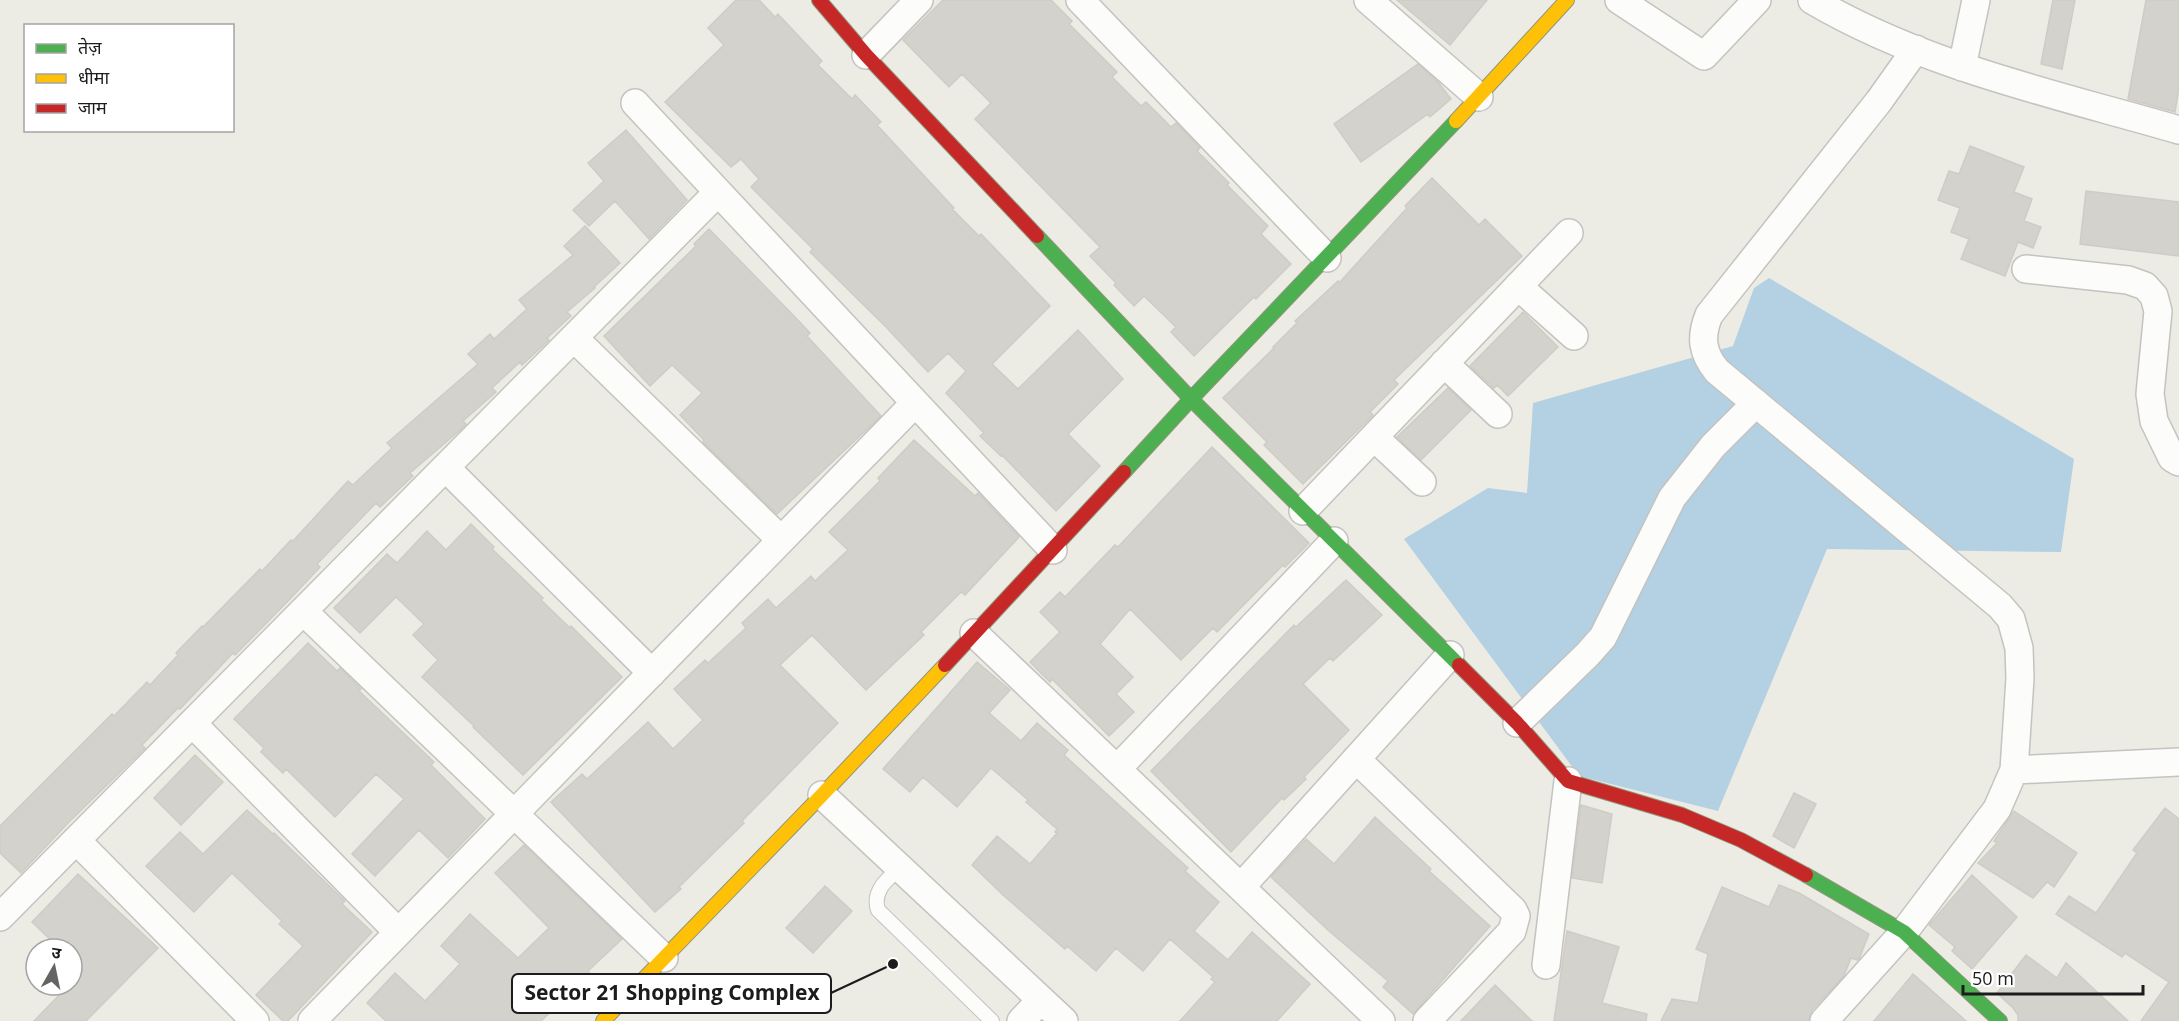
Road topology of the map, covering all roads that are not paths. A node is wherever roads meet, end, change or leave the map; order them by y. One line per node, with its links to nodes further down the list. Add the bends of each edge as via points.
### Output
1 (819, 0): 11 (street)
2 (919, 0): 11 (street)
3 (1080, 0): 18 (street)
4 (1368, 0): 13 (street)
5 (1567, 0): 13 (street)
6 (1619, 0): 7 (street, via 1704,56)
7 (1757, 0)
8 (1812, 0): 10 (street, via 1870,31)
9 (1976, 0): 12 (street)
10 (1916, 49): 12 (street); 26 (street, via 1709,315 1704,328 1707,358)
11 (866, 55): 24 (street)
12 (1962, 67): 15 (street)
13 (1479, 97): 18 (street)
14 (635, 103): 16 (street)
15 (2179, 130)
16 (718, 192): 22 (street); 25 (street)
17 (1569, 233): 20 (street)
18 (1328, 258): 24 (street)
19 (2026, 269): 29 (street, via 2128,280 2145,286 2154,296 2157,311 2150,394 2154,421 2172,458)
20 (1518, 286): 21 (street); 23 (street)
21 (1574, 336)
22 (574, 338): 30 (street); 33 (street)
23 (1444, 363): 27 (street); 28 (street)
24 (1191, 399): 32 (street); 35 (street)
25 (915, 403): 33 (street); 35 (street)
26 (1756, 404): 41 (street, via 1713,446 1672,498 1603,637); 45 (street, via 2011,619 2019,648 2020,678)
27 (1498, 414)
28 (1374, 437): 31 (street); 32 (street)
29 (2179, 462)
30 (446, 468): 36 (street); 39 (street)
31 (1422, 482)
32 (1303, 511): 34 (street)
33 (781, 540): 39 (street)
34 (1334, 541): 38 (street); 44 (street)
35 (1053, 550): 37 (street)
36 (303, 611): 40 (street); 48 (street)
37 (974, 633): 44 (street); 47 (street)
38 (1450, 655): 41 (street); 42 (street)
39 (652, 673): 48 (street)
40 (192, 723): 49 (street); 56 (street)
41 (1517, 723): 46 (street)
42 (1356, 759): 51 (street); 53 (street)
43 (2179, 762): 45 (street)
44 (1117, 769): 51 (street)
45 (2014, 770): 55 (street, via 1997,809)
46 (1568, 781): 52 (street); 55 (street, via 1682,815 1741,840)
47 (822, 795): 50 (street); 57 (street)
48 (514, 814): 56 (street); 57 (street)
49 (76, 840): 54 (street); 60 (street)
50 (900, 868): 59 (street); 63 (lane, via 879,890 878,910)
51 (1241, 887): 66 (street)
52 (1552, 912): 53 (street); 58 (street)
53 (1516, 916): 67 (street, via 1512,931)
54 (0, 917)
55 (1904, 932): 68 (street); 69 (street)
56 (398, 933): 61 (street)
57 (664, 958): 62 (street)
58 (1546, 965)
59 (1041, 1000): 64 (street); 65 (street)
60 (255, 1021)
61 (312, 1021)
62 (603, 1021)
63 (992, 1021)
64 (1021, 1021)
65 (1064, 1021)
66 (1381, 1021)
67 (1427, 1021)
68 (1824, 1021)
69 (2000, 1021)

